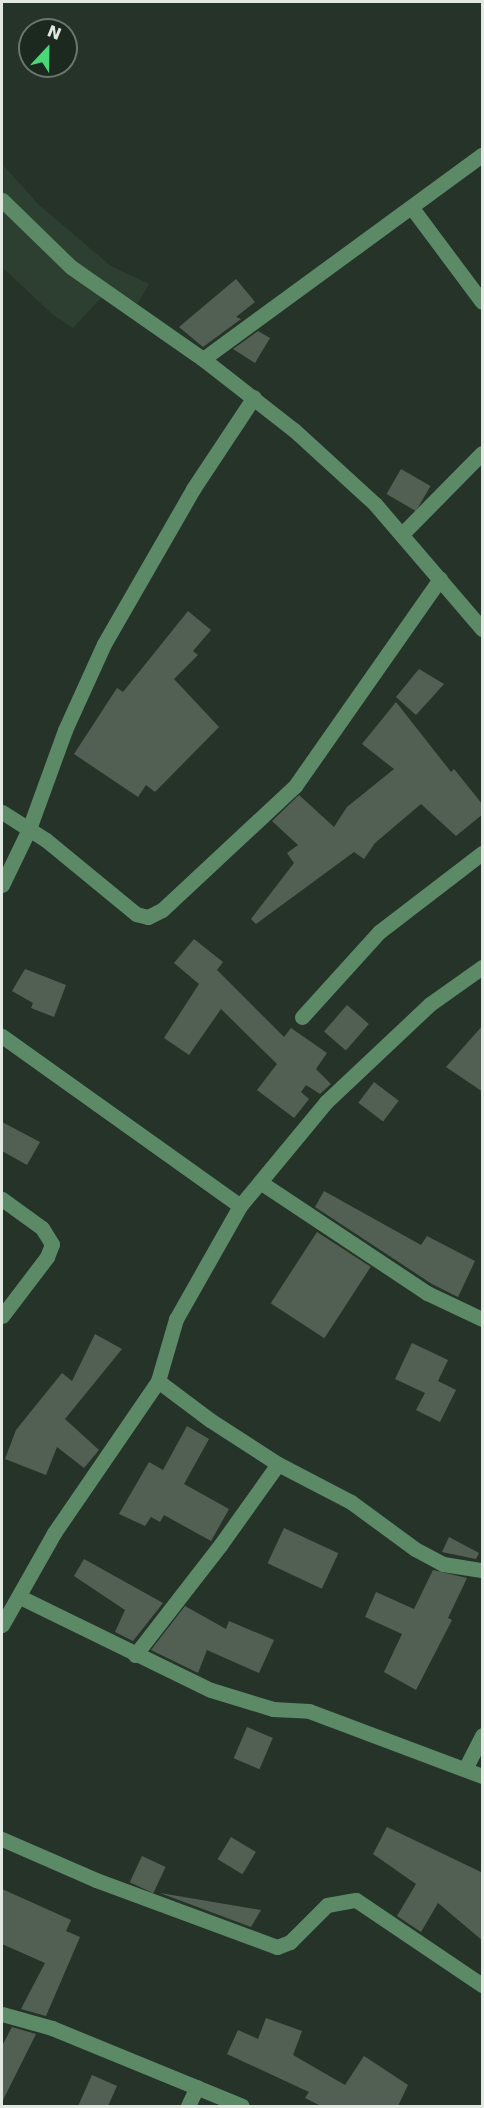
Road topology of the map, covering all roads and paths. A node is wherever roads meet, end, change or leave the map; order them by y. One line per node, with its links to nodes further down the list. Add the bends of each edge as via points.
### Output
1 (483, 155): 3 (street)
2 (2, 200): 5 (street, via 71,267)
3 (412, 208): 4 (street); 5 (street)
4 (483, 302)
5 (203, 359): 6 (street)
6 (254, 397): 8 (street); 12 (street, via 193,489 104,644 65,730)
7 (483, 453): 8 (street)
8 (403, 533): 9 (street)
9 (440, 579): 10 (street); 12 (street, via 296,786 162,910 148,916 136,914)
10 (483, 629)
11 (2, 812): 12 (street)
12 (29, 829): 14 (street)
13 (483, 853): 16 (street, via 379,932)
14 (2, 885)
15 (483, 967): 18 (street, via 430,1004 381,1049 306,1124)
16 (302, 1017)
17 (2, 1036): 20 (street)
18 (260, 1182): 20 (street); 22 (street, via 427,1293)
19 (2, 1199): 21 (street, via 48,1233 52,1244 47,1257)
20 (240, 1206): 23 (street, via 176,1319)
21 (2, 1316)
22 (483, 1319)
23 (158, 1381): 24 (street); 26 (street, via 54,1533)
24 (278, 1464): 25 (street, via 351,1502 387,1532 442,1564); 28 (street)
25 (483, 1570)
26 (20, 1597): 27 (street); 28 (street)
27 (2, 1625)
28 (135, 1655): 30 (street, via 211,1690 273,1709 309,1712)
29 (483, 1735): 30 (street)
30 (465, 1769): 31 (street)
31 (483, 1776)
32 (2, 1839): 33 (street, via 96,1880 277,1947 290,1941 327,1905 356,1900)
33 (483, 1985)
34 (2, 2014): 35 (street, via 52,2028)
35 (197, 2087): 36 (street); 37 (street)
36 (188, 2106)
37 (242, 2106)

